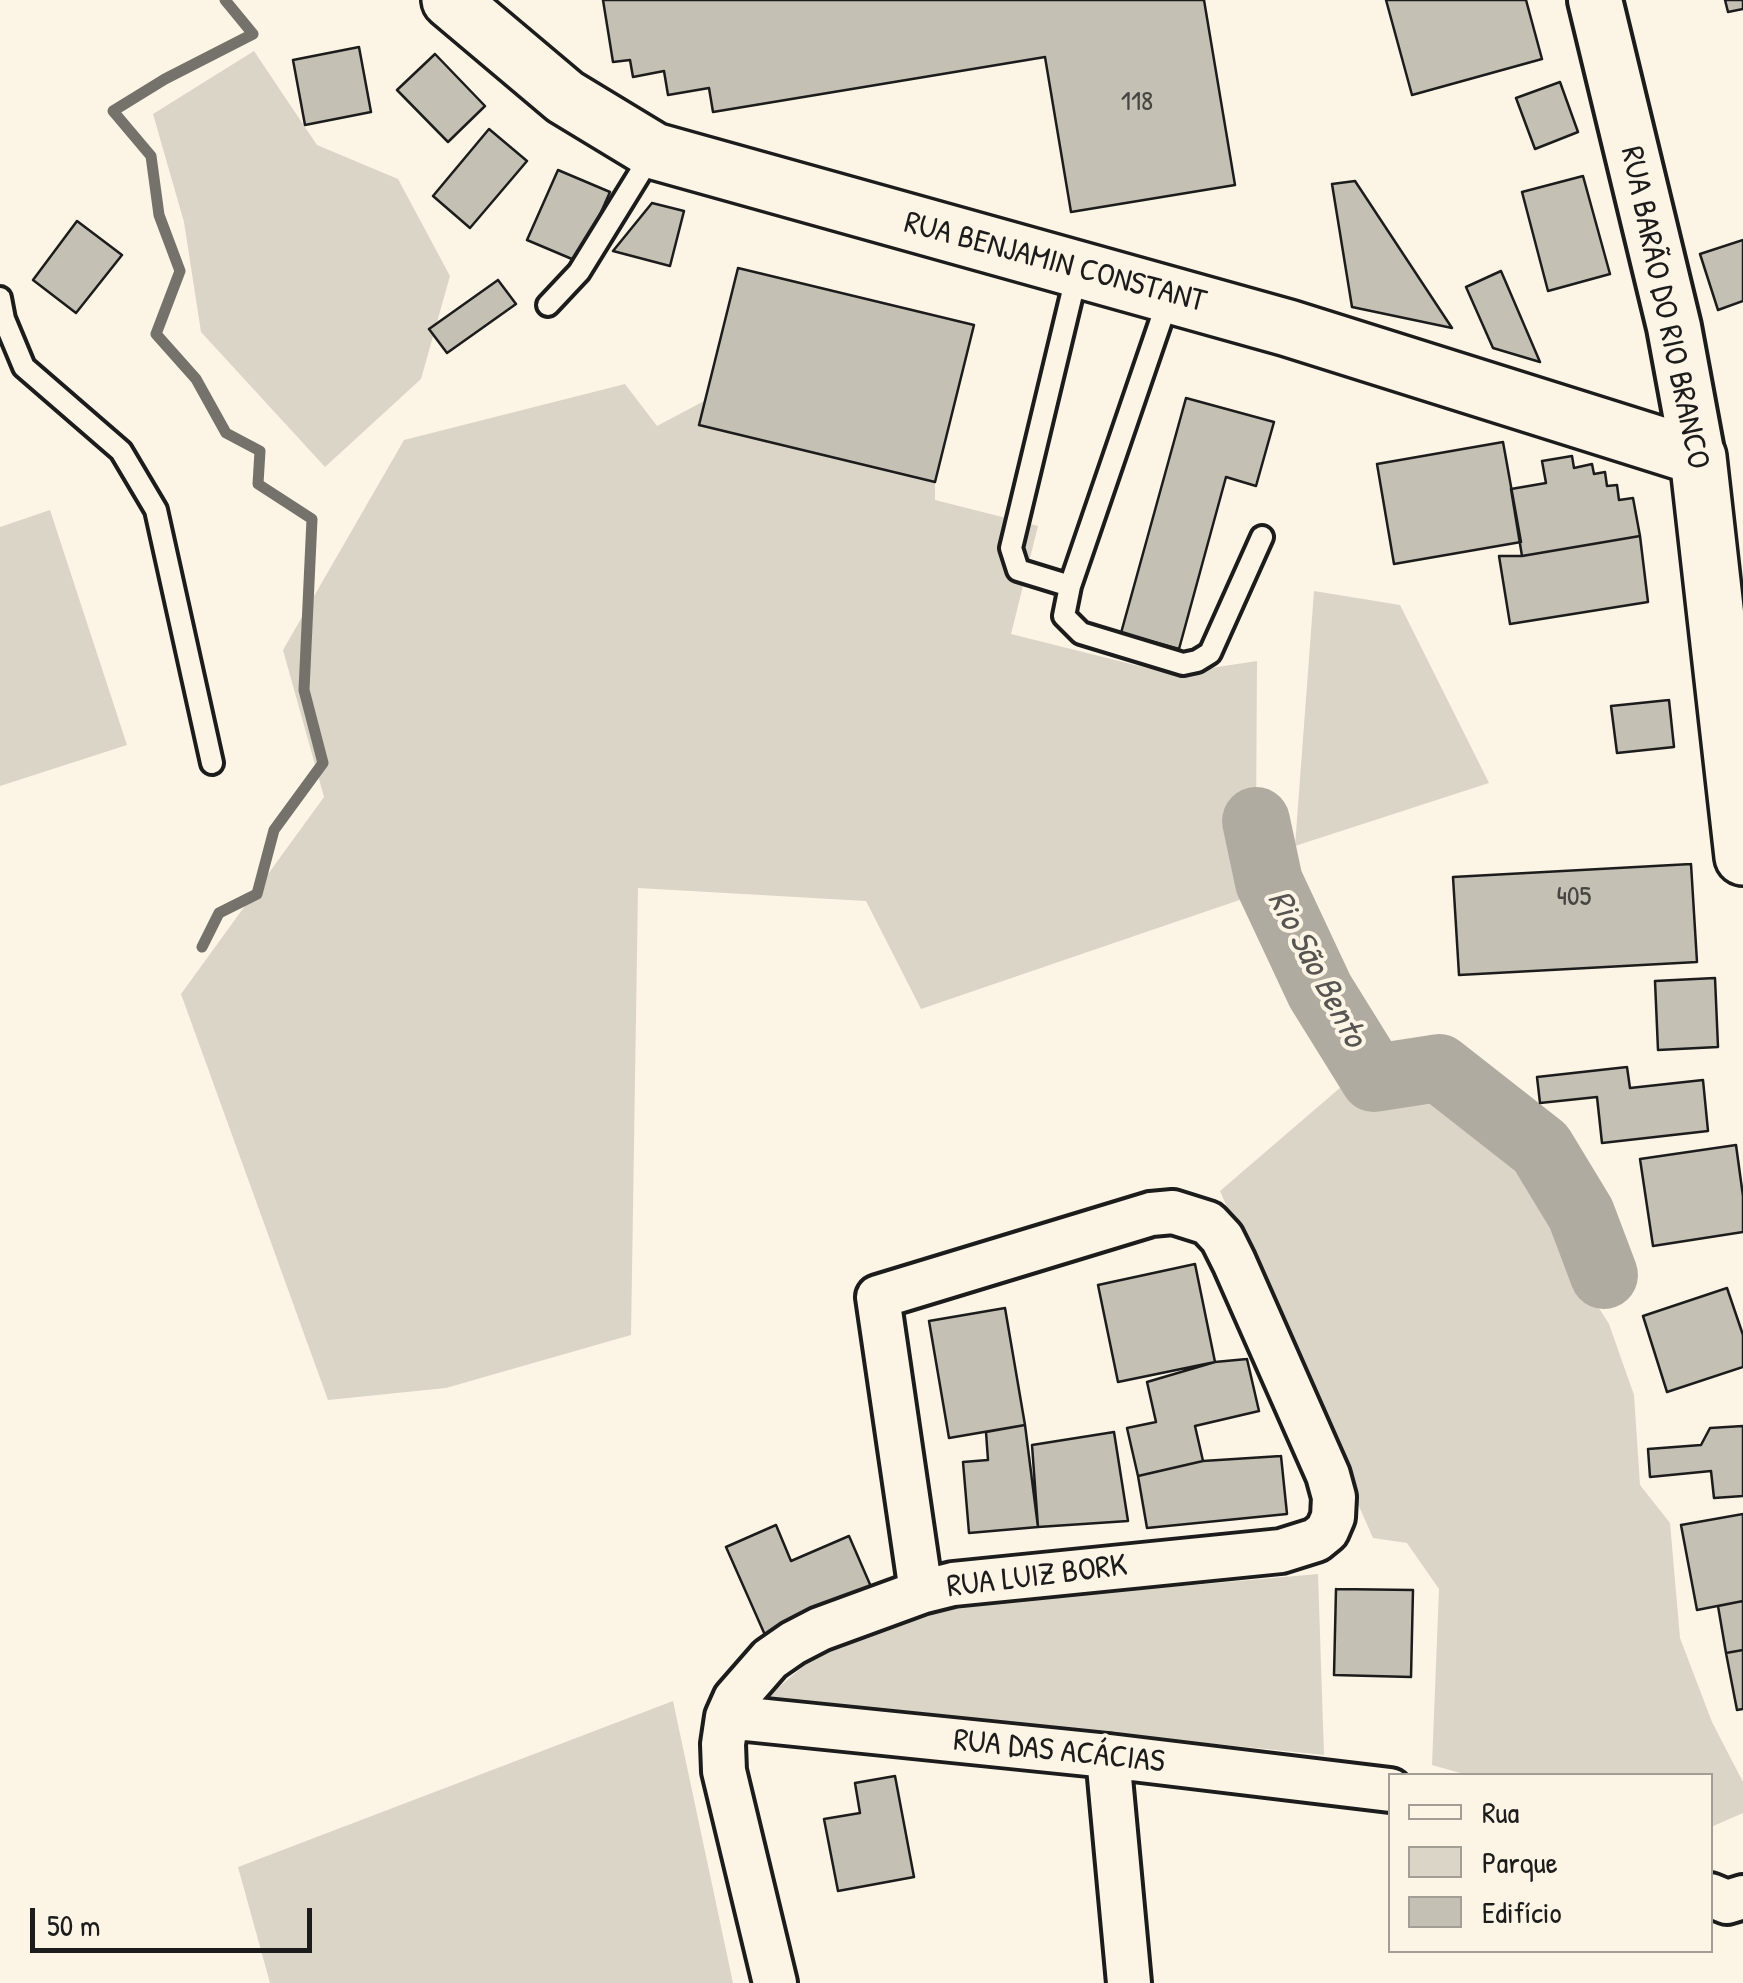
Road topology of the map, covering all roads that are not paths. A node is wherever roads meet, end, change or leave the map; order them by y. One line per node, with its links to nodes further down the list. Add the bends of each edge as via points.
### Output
1 (450, 0): 3 (main road, RUA BENJAMIN CONSTANT, via 565,98)
2 (1595, 0): 8 (street, RUA BARÃO DO RIO BRANCO, via 1674,327)
3 (654, 150): 4 (main road, RUA BENJAMIN CONSTANT); 7 (lane, via 579,272)
4 (1078, 270): 5 (main road, RUA BENJAMIN CONSTANT); 10 (lane, via 1011,548 1018,570)
5 (1170, 295): 8 (main road, RUA BENJAMIN CONSTANT); 10 (lane)
6 (0, 298): 12 (lane, via 24,368 121,451 156,510)
7 (548, 305)
8 (1698, 457): 11 (main road, RUA BARÃO DO RIO BRANCO)
9 (1262, 537): 10 (lane, via 1210,654 1183,664 1080,633 1064,616)
10 (1070, 586)
11 (1730, 635): 13 (main road, RUA BARÃO DO RIO BRANCO)
12 (212, 763)
13 (1743, 857)
14 (922, 1592): 14 (street, RUA LUIZ BORK, via 878,1296 1151,1214 1173,1212 1208,1223 1234,1262 1328,1475 1334,1517 1327,1531 1281,1551 985,1579); 15 (street, RUA LUIZ BORK, via 792,1642 751,1678)
15 (727, 1717): 16 (street, RUA DAS ACÁCIAS); 20 (street, via 724,1771)
16 (1108, 1756): 17 (street, RUA DAS ACÁCIAS); 21 (street)
17 (1388, 1790)
18 (1713, 1896): 19 (street, via 1727,1902)
19 (1743, 1897)
20 (775, 1983)
21 (1130, 1983)

